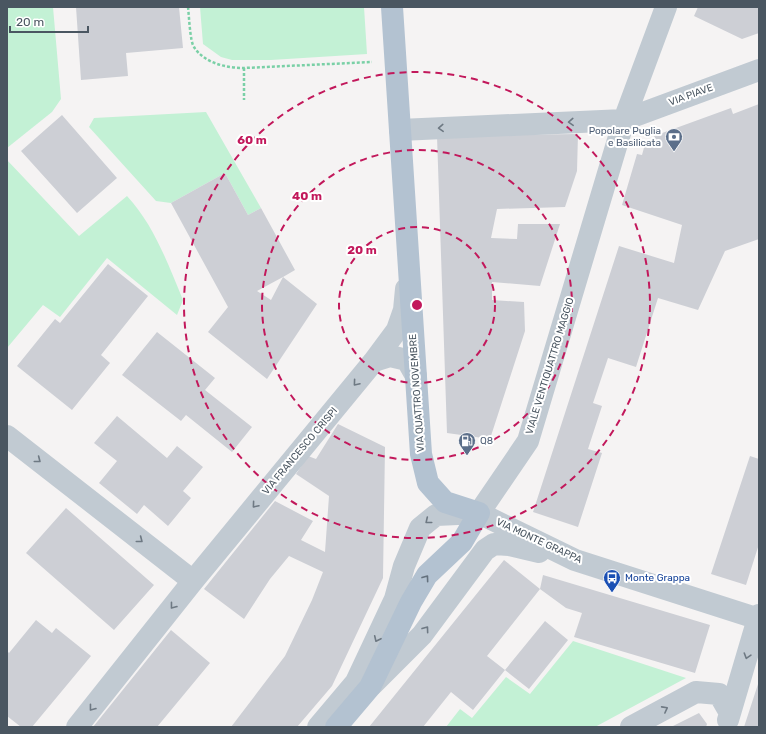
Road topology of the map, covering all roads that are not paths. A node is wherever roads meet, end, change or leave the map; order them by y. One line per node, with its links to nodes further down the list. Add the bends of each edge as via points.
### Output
1 (392, 7): 5 (main road, VIA QUATTRO NOVEMBRE)
2 (666, 7): 4 (street, VIALE VENTIQUATTRO MAGGIO)
3 (759, 70): 4 (street, VIA PIAVE)
4 (624, 120): 5 (street, one-way to 5); 10 (street, VIALE VENTIQUATTRO MAGGIO, via 528,441)
5 (400, 130): 6 (main road, VIA QUATTRO NOVEMBRE)
6 (408, 266): 7 (street, VIA QUATTRO NOVEMBRE, via 402,317 397,330); 8 (main road, VIA QUATTRO NOVEMBRE)
7 (374, 361): 8 (street, via 390,356 406,360); 12 (street, VIA FRANCESCO CRISPI, one-way to 12)
8 (416, 376): 10 (main road, VIA QUATTRO NOVEMBRE, via 421,454 428,483 445,502)
9 (7, 436): 12 (street, one-way to 12)
10 (479, 513): 11 (street, VIA MONTE GRAPPA); 14 (main road, VIALE VENTIQUATTRO MAGGIO, one-way to 10, via 411,602 427,575 462,542); 17 (street, one-way to 17, via 436,515 420,528 404,566 395,599 356,682)
11 (575, 560): 13 (street, VIA MONTE GRAPPA); 14 (street, one-way to 11, via 422,635 485,550 494,544)
12 (193, 581): 16 (street, VIA FRANCESCO CRISPI, one-way to 16)
13 (759, 617): 15 (street, one-way to 15)
14 (370, 687): 18 (main road, VIALE VENTIQUATTRO MAGGIO)
15 (728, 720): 19 (street, one-way to 15, via 696,692 719,694)
16 (77, 727)
17 (318, 727)
18 (336, 727)
19 (631, 727)

